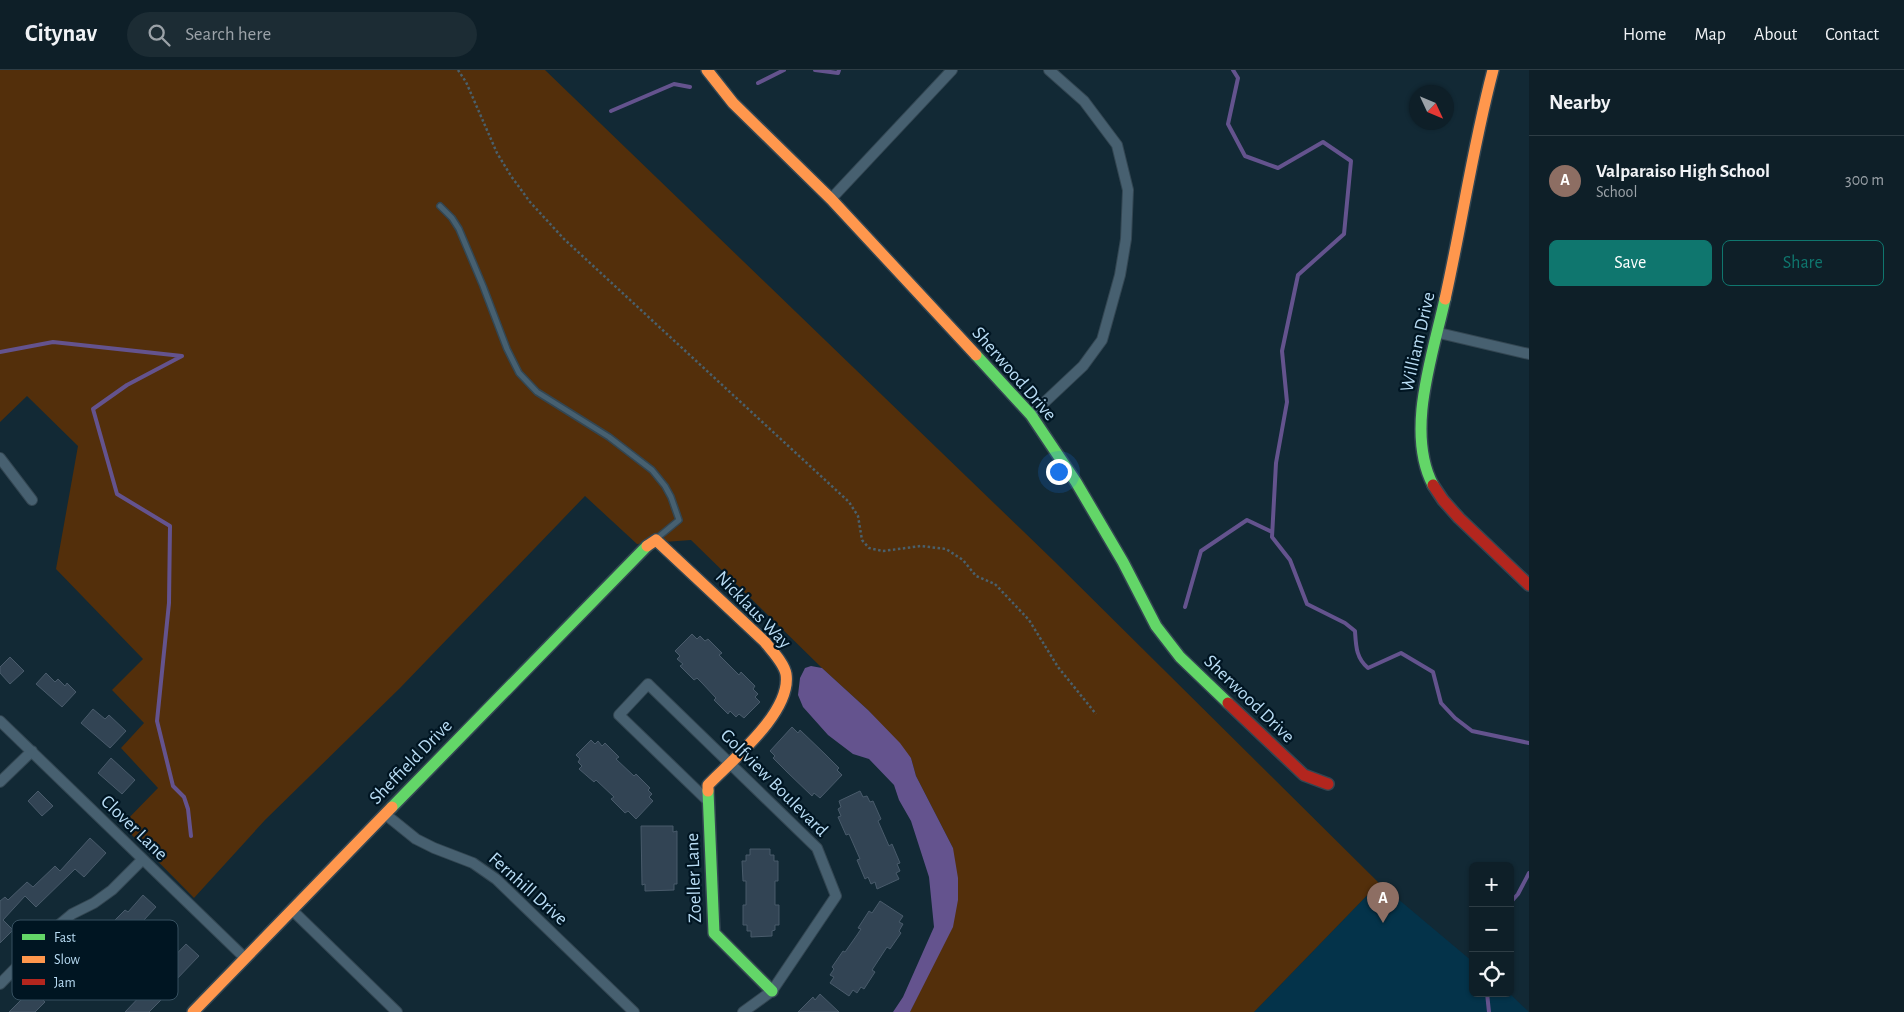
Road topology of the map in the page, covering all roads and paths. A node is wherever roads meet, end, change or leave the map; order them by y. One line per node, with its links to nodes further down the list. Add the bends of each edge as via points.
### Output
1 (458, 70): 15 (path, via 502,162 535,207 564,239 849,502 858,516 866,546 883,551 929,546 946,549 959,556 976,576 993,583 1030,620 1058,667)
2 (707, 70): 6 (street, Sherwood Drive, via 732,103)
3 (952, 70): 6 (street)
4 (1049, 70): 10 (street, via 1084,101 1117,146 1128,190 1126,240 1102,340 1084,366)
5 (1493, 70): 8 (street, William Drive)
6 (830, 199): 10 (street, Sherwood Drive)
7 (440, 206): 13 (lane, via 459,229 507,350 524,379 537,392 627,450 652,470 665,486 679,520)
8 (1439, 333): 9 (street); 14 (street, William Drive, via 1421,408 1426,470 1449,508)
9 (1529, 354)
10 (1031, 415): 20 (street, Sherwood Drive, via 1076,482 1156,626 1180,657 1304,775)
11 (0, 458): 12 (street)
12 (32, 500)
13 (656, 540): 18 (street, Nicklaus Way, via 765,642 786,674 783,698 772,719); 22 (street, Sheffield Drive, via 641,551)
14 (1529, 585)
15 (1096, 714)
16 (0, 721): 17 (street, Clover Lane)
17 (32, 751): 19 (street); 23 (street, Clover Lane)
18 (729, 762): 21 (street, Zoeller Lane, via 708,785); 21 (street, Golfview Boulevard, via 648,684 619,715); 29 (street, Golfview Boulevard, via 817,848 836,896)
19 (0, 782)
20 (1328, 784)
21 (708, 800): 29 (street, Zoeller Lane, via 714,933)
22 (385, 814): 24 (street, Sheffield Drive); 32 (street, Fernhill Drive, via 416,838 473,863 496,879)
23 (142, 860): 25 (street, via 112,890); 26 (street, Clover Lane)
24 (292, 910): 26 (street, Sheffield Drive); 31 (street)
25 (65, 920)
26 (245, 958): 30 (street, Sheffield Drive)
27 (12, 972): 28 (street)
28 (0, 984)
29 (772, 991): 33 (street, Golfview Boulevard)
30 (193, 1012)
31 (397, 1012)
32 (634, 1012)
33 (743, 1012)

